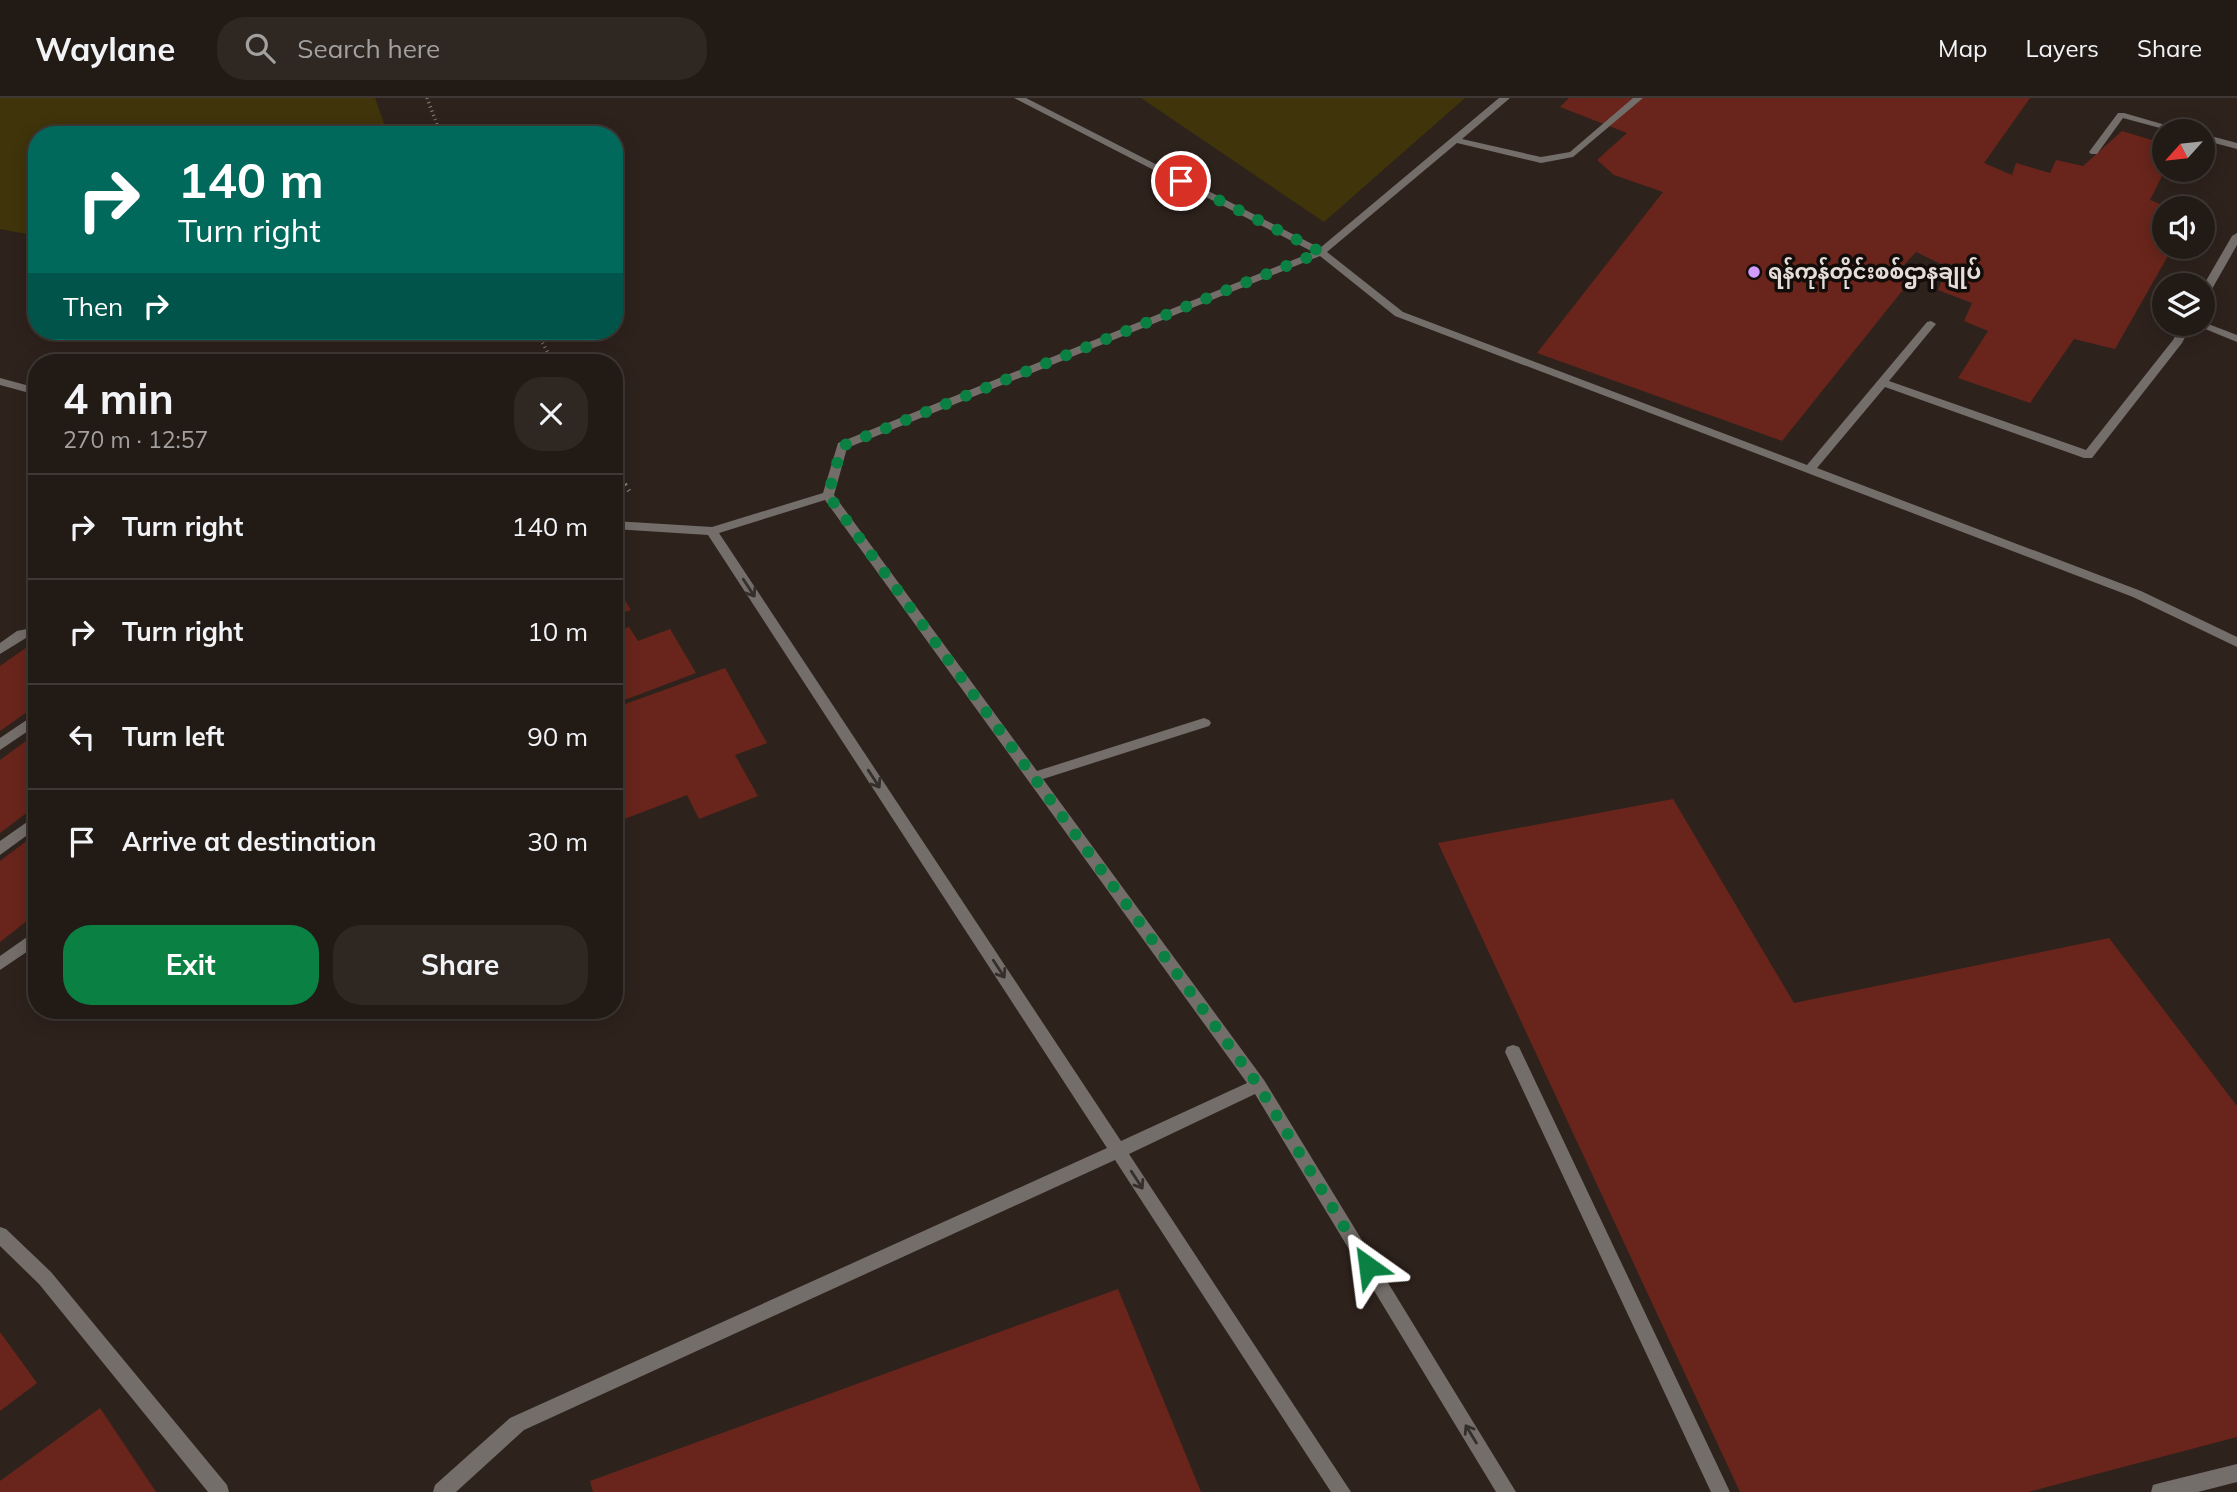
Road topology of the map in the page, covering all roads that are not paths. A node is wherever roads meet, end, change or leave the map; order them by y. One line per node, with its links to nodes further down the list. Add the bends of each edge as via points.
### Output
1 (1019, 98): 10 (street)
2 (1506, 98): 5 (street)
3 (1638, 98): 5 (street, via 1573,154 1541,160)
4 (2152, 123): 8 (street, via 2121,115)
5 (1455, 140): 10 (street)
6 (2216, 140): 7 (street)
7 (2237, 146)
8 (2094, 152)
9 (2237, 236): 11 (street)
10 (1321, 252): 19 (street, via 1399,314); 20 (street, via 842,446)
11 (2215, 275)
12 (1931, 324): 17 (street)
13 (2215, 331): 15 (street)
14 (2181, 336): 17 (street, via 2088,455)
15 (2237, 339)
16 (0, 381): 18 (street)
17 (1882, 382): 19 (street)
18 (28, 389)
19 (1809, 470): 24 (street, via 2137,594)
20 (828, 495): 22 (street); 29 (street)
21 (623, 526): 22 (street)
22 (712, 531): 36 (street, one-way to 36)
23 (28, 633): 25 (street)
24 (2237, 642)
25 (0, 649)
26 (1204, 723): 29 (street)
27 (28, 725): 28 (street)
28 (0, 745)
29 (1033, 777): 35 (street)
30 (28, 827): 31 (street)
31 (0, 849)
32 (28, 943): 33 (street)
33 (0, 964)
34 (1513, 1052): 43 (street)
35 (1258, 1085): 36 (street); 42 (street, one-way to 35)
36 (1118, 1151): 40 (street, via 517,1424); 41 (street, one-way to 41)
37 (0, 1235): 39 (street, via 45,1278)
38 (2237, 1473): 44 (street)
39 (220, 1492)
40 (442, 1492)
41 (1342, 1492)
42 (1507, 1492)
43 (1721, 1492)
44 (2160, 1492)

